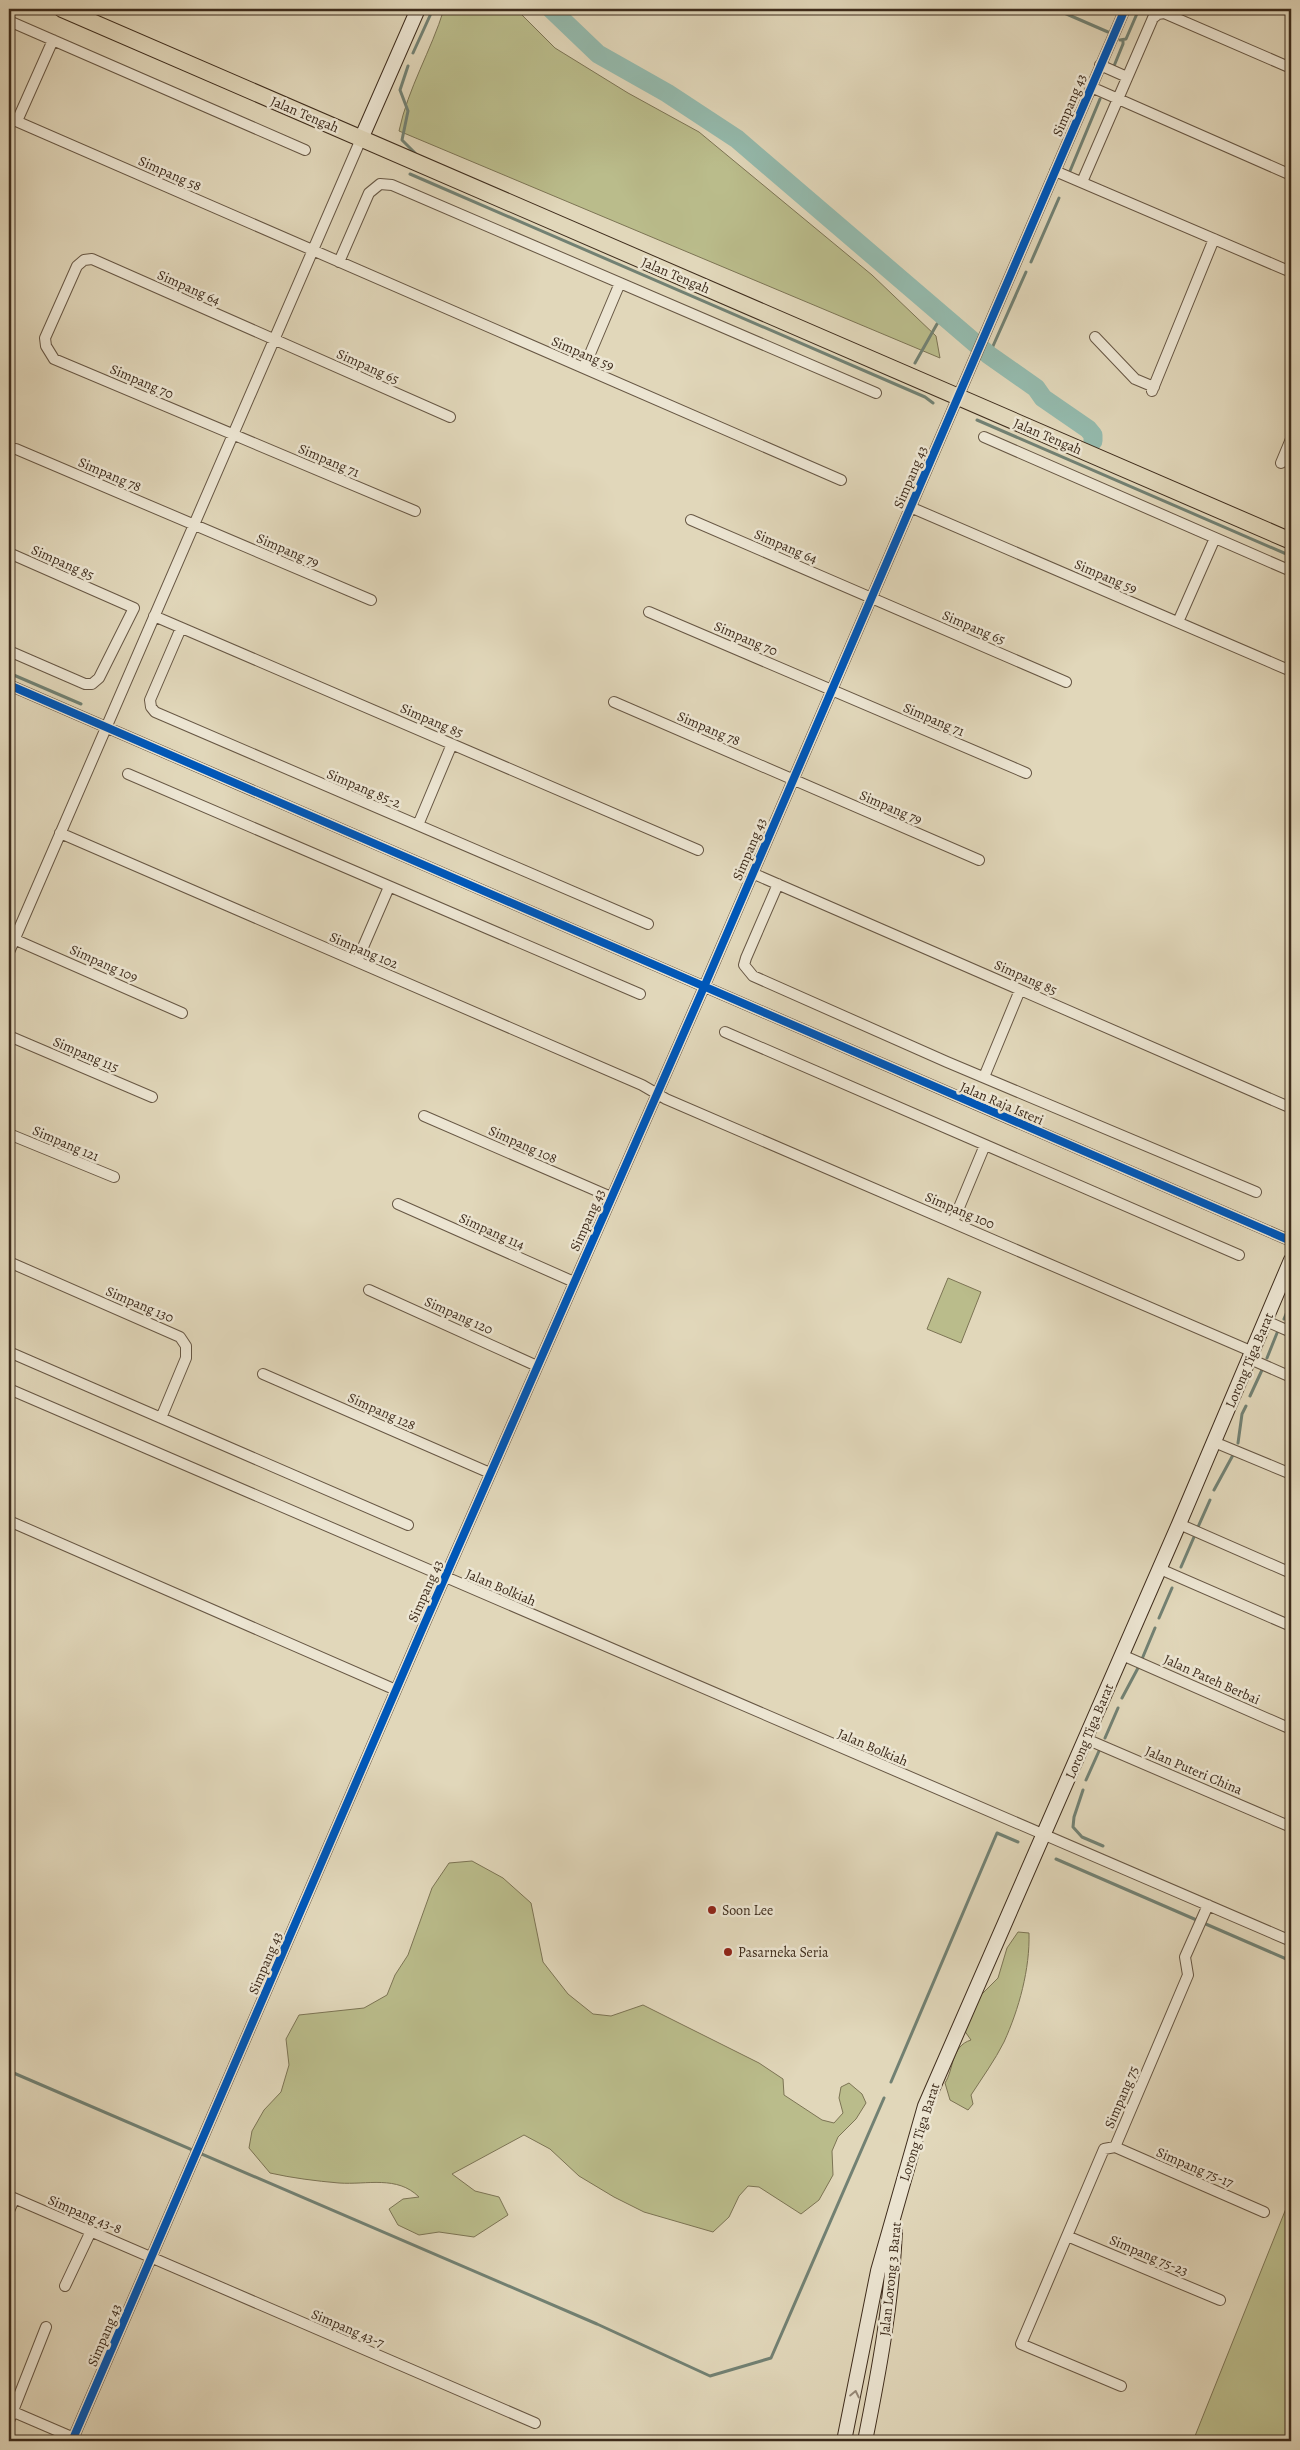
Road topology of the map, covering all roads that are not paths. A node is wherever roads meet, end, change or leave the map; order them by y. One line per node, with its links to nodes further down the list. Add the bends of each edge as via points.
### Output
1 (62, 9): 12 (main road, Jalan Tengah)
2 (418, 9): 12 (main road)
3 (1124, 9): 6 (street, Simpang 43)
4 (9, 21): 5 (street)
5 (53, 40): 11 (street); 13 (street)
6 (1100, 65): 8 (street); 9 (street, Simpang 43)
7 (1291, 68): 8 (street, via 1161,13 1153,18)
8 (1127, 77): 10 (street)
9 (1091, 87): 10 (street); 14 (street, Simpang 43)
10 (1118, 99): 15 (street); 16 (street)
11 (13, 120): 18 (street, Simpang 58)
12 (361, 138): 18 (street); 27 (main road, Jalan Tengah)
13 (305, 150)
14 (1055, 171): 16 (street); 27 (street, Simpang 43)
15 (1291, 175)
16 (1082, 182): 17 (street)
17 (1214, 239): 20 (street); 22 (street, via 1153,389 1135,378)
18 (313, 250): 19 (street, Simpang 59); 23 (street)
19 (338, 262): 21 (street, via 369,193 380,184 392,185); 25 (street, Simpang 59)
20 (1291, 272)
21 (620, 283): 25 (street); 26 (street)
22 (1095, 337)
23 (274, 339): 24 (street, Simpang 64, via 92,259 77,266 45,338); 28 (street, Simpang 65); 29 (street)
24 (46, 346): 29 (street, Simpang 70, via 54,359)
25 (584, 368): 34 (street, Simpang 59)
26 (876, 393)
27 (958, 397): 35 (street, Simpang 43); 40 (main road, Jalan Tengah)
28 (450, 417)
29 (233, 434): 36 (street, Simpang 71); 38 (street)
30 (984, 437): 39 (street)
31 (1291, 439): 33 (street)
32 (16, 449): 38 (street, Simpang 78)
33 (1281, 463)
34 (841, 480)
35 (910, 507): 43 (street, Simpang 43); 47 (street, Simpang 59)
36 (415, 511)
37 (691, 520): 43 (street, Simpang 64)
38 (194, 525): 44 (street, Simpang 79); 46 (street)
39 (1215, 538): 42 (street); 47 (street)
40 (1291, 541)
41 (9, 553): 49 (street, Simpang 85, via 134,608 99,678 92,684 85,684)
42 (1291, 571)
43 (871, 598): 51 (street, Simpang 65); 53 (street, Simpang 43)
44 (371, 600)
45 (649, 612): 53 (street, Simpang 70)
46 (154, 616): 48 (street, Simpang 85); 55 (street)
47 (1178, 622): 50 (street, Simpang 59)
48 (181, 628): 56 (street, Simpang 85); 60 (street, Simpang 85-2, via 150,700 156,712)
49 (9, 651)
50 (1291, 671)
51 (1066, 682)
52 (9, 685): 55 (street, Jalan Raja Isteri)
53 (832, 690): 57 (street, Simpang 71); 59 (street, Simpang 43)
54 (614, 702): 59 (street, Simpang 78)
55 (106, 727): 61 (street); 71 (street, Jalan Raja Isteri)
56 (452, 744): 60 (street); 62 (street, Simpang 85)
57 (1026, 773)
58 (128, 774): 66 (street)
59 (793, 780): 63 (street, Simpang 79); 64 (street, Simpang 43)
60 (418, 826): 67 (street, Simpang 85-2)
61 (60, 833): 68 (street); 70 (street, Simpang 102)
62 (698, 850)
63 (979, 860)
64 (752, 873): 65 (street, Simpang 85); 71 (street, Simpang 43)
65 (778, 884): 72 (street, Simpang 85); 77 (street, via 746,958 744,965 748,971 766,983)
66 (389, 887): 70 (street); 73 (street)
67 (648, 924)
68 (12, 938): 69 (street); 74 (street, Simpang 109)
69 (9, 952)
70 (357, 961): 78 (street, Simpang 102)
71 (704, 987): 78 (street, Simpang 43); 89 (street, Jalan Raja Isteri)
72 (1020, 990): 77 (street); 80 (street, Simpang 85)
73 (640, 994)
74 (182, 1013)
75 (725, 1032): 83 (street)
76 (9, 1036): 79 (street, Simpang 115)
77 (984, 1077): 85 (street)
78 (657, 1093): 86 (street, Simpang 43); 88 (street, Simpang 100)
79 (152, 1097)
80 (1289, 1107)
81 (424, 1116): 86 (street, Simpang 108)
82 (9, 1134): 84 (street, Simpang 121)
83 (986, 1145): 88 (street); 90 (street)
84 (114, 1178)
85 (1256, 1192)
86 (611, 1197): 93 (street, Simpang 43)
87 (398, 1204): 93 (street, Simpang 114)
88 (953, 1222): 98 (street, Simpang 100)
89 (1291, 1241)
90 (1239, 1255)
91 (1291, 1260): 95 (main road, Lorong Tiga Barat)
92 (9, 1262): 103 (street, Simpang 130, via 180,1337 186,1346 186,1358)
93 (574, 1282): 99 (street, Simpang 43)
94 (369, 1290): 99 (street, Simpang 120)
95 (1266, 1321): 96 (street); 98 (main road, Lorong Tiga Barat)
96 (1291, 1332)
97 (9, 1352): 103 (street)
98 (1252, 1355): 101 (street, Simpang 100); 104 (main road, Lorong Tiga Barat)
99 (537, 1366): 105 (street, Simpang 43)
100 (263, 1374): 105 (street, Simpang 128)
101 (1291, 1376)
102 (9, 1389): 112 (street, Jalan Bolkiah)
103 (161, 1418): 109 (street)
104 (1214, 1442): 106 (street); 108 (main road, Lorong Tiga Barat)
105 (490, 1473): 112 (street, Simpang 43)
106 (1291, 1474)
107 (9, 1521): 115 (street)
108 (1179, 1524): 110 (main road, Lorong Tiga Barat); 111 (street)
109 (408, 1525)
110 (1160, 1569): 113 (street); 114 (main road, Lorong Tiga Barat)
111 (1291, 1572)
112 (444, 1578): 115 (street, Simpang 43); 119 (street, Jalan Bolkiah)
113 (1291, 1626)
114 (1122, 1655): 116 (street, Jalan Pateh Berbai); 117 (main road, Lorong Tiga Barat)
115 (396, 1690): 129 (street, Simpang 43)
116 (1291, 1729)
117 (1086, 1739): 118 (street, Jalan Puteri China); 119 (main road, Lorong Tiga Barat)
118 (1291, 1827)
119 (1044, 1835): 120 (street, Jalan Bolkiah); 124 (main road, Lorong Tiga Barat, via 925,2106)
120 (1206, 1910): 121 (street, Jalan Bolkiah); 122 (street, Simpang 75, via 1185,1957 1188,1975)
121 (1291, 1941)
122 (1115, 2147): 126 (street, Simpang 75-17); 128 (street, Simpang 75, via 1104,2149)
123 (11, 2197): 125 (street); 127 (street, Simpang 43-8)
124 (896, 2206): 137 (main road, Jalan Lorong 3 Barat, one-way to 124, via 878,2271); 138 (main road, Jalan Lorong 3 Barat, via 893,2274)
125 (9, 2211)
126 (1264, 2212)
127 (91, 2232): 129 (street, Simpang 43-8); 130 (street)
128 (1067, 2236): 131 (street, Simpang 75-23); 133 (street, Simpang 75, via 1021,2344)
129 (151, 2257): 135 (street, Simpang 43-7); 136 (street, Simpang 43)
130 (65, 2286)
131 (1220, 2300)
132 (46, 2327): 134 (street)
133 (1121, 2386)
134 (10, 2414): 136 (street)
135 (535, 2423)
136 (75, 2440)
137 (844, 2441)
138 (865, 2441)

